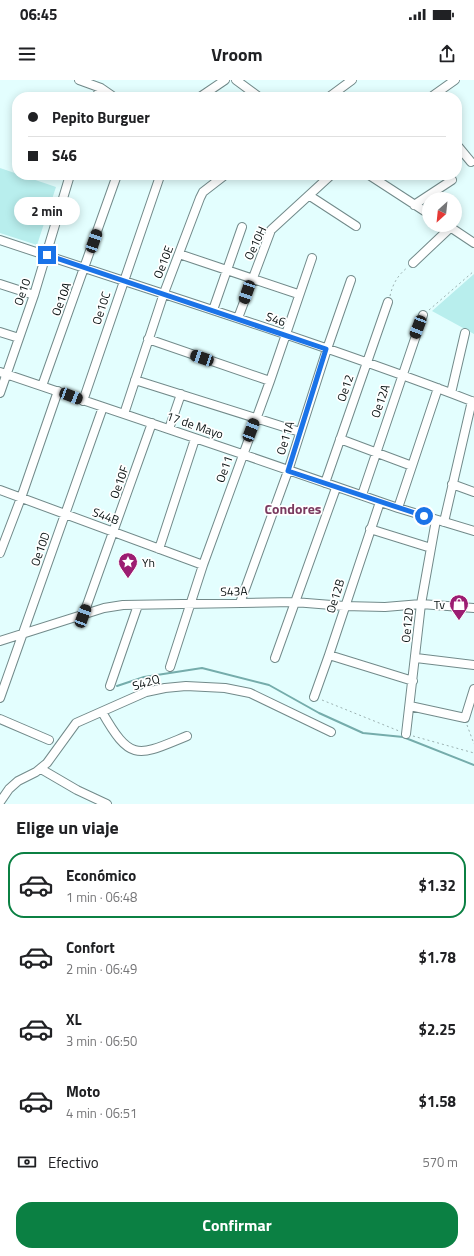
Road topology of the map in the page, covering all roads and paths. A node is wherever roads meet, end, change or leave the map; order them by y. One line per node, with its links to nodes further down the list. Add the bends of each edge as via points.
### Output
1 (79, 80): 7 (street)
2 (225, 80): 6 (street)
3 (236, 80): 11 (street)
4 (352, 80): 12 (street)
5 (455, 80): 13 (street)
6 (214, 82): 10 (street)
7 (101, 88): 8 (street); 9 (street)
8 (99, 92)
9 (107, 92)
10 (205, 92)
11 (252, 92)
12 (336, 92)
13 (438, 92)
14 (462, 151): 15 (street)
15 (471, 162)
16 (69, 180): 33 (street, Oe10)
17 (115, 180): 36 (street, Oe10A)
18 (159, 180): 40 (street, Oe10C)
19 (219, 180): 32 (street, Oe10E, via 203,192)
20 (326, 180): 23 (street, Oe10H)
21 (377, 180): 24 (street)
22 (452, 180): 24 (street)
23 (310, 196): 26 (street); 39 (street, Oe10H, via 271,230)
24 (414, 204): 25 (street)
25 (422, 209)
26 (356, 226)
27 (242, 227): 37 (street)
28 (442, 232): 35 (street)
29 (457, 232): 31 (street)
30 (0, 240): 33 (street, S46)
31 (474, 243)
32 (179, 254): 37 (street); 43 (street, Oe10E)
33 (47, 255): 36 (street, S46); 45 (street, Oe10)
34 (312, 258): 44 (street, Oe11)
35 (413, 263): 46 (path, via 392,285)
36 (85, 267): 40 (street, S46); 61 (street, Oe10A)
37 (228, 271): 39 (street); 47 (street)
38 (474, 271): 48 (path)
39 (252, 278): 44 (street); 49 (street, Oe10H)
40 (124, 280): 43 (street, S46); 67 (street, Oe10C)
41 (351, 280): 55 (street, Oe11A)
42 (0, 284): 45 (street)
43 (164, 293): 47 (street, S46); 54 (street, Oe10E)
44 (298, 294): 52 (street, Oe11)
45 (34, 295): 53 (street, Oe10)
46 (388, 302): 56 (street, Oe12)
47 (213, 310): 49 (street, S46)
48 (423, 315): 58 (street, Oe12A)
49 (238, 318): 52 (street, S46)
50 (0, 332): 53 (street)
51 (465, 333): 65 (street)
52 (286, 335): 55 (street, S46); 60 (street, Oe11)
53 (19, 338): 57 (street, Oe10)
54 (148, 340): 59 (street, Oe10E); 60 (street)
55 (326, 349): 56 (street, S46); 74 (street, Oe11A)
56 (367, 362): 58 (street, S46); 76 (street, Oe12)
57 (3, 374): 61 (street, 17 de Mayo); 64 (street, Oe10)
58 (402, 375): 62 (street, S46); 77 (street, Oe12A)
59 (136, 380): 66 (street); 70 (street, Oe10E)
60 (270, 381): 71 (street, Oe11)
61 (42, 386): 63 (street, 17 de Mayo)
62 (438, 388): 65 (street, S46); 79 (street)
63 (58, 391): 67 (street, 17 de Mayo); 87 (street)
64 (0, 393)
65 (451, 393): 68 (street, S46)
66 (181, 394): 71 (street); 73 (street)
67 (83, 401): 69 (street, 17 de Mayo)
68 (473, 401): 82 (street, Oe12D)
69 (103, 407): 70 (street, 17 de Mayo); 90 (street, Oe10D)
70 (124, 414): 72 (street, 17 de Mayo)
71 (256, 418): 74 (street); 78 (street, Oe11)
72 (152, 423): 73 (street, 17 de Mayo); 94 (street, Oe10F)
73 (169, 429): 75 (street, 17 de Mayo)
74 (300, 432): 80 (street, Oe11A)
75 (195, 439): 78 (street, 17 de Mayo); 96 (street)
76 (340, 439): 77 (street); 81 (street, Oe12)
77 (376, 451): 79 (street); 86 (street, Oe12A)
78 (242, 454): 80 (street, 17 de Mayo); 98 (street, Oe11)
79 (412, 466): 89 (street)
80 (288, 471): 81 (street, 17 de Mayo); 100 (street, Oe11A)
81 (325, 483): 83 (street, 17 de Mayo)
82 (452, 484): 85 (street); 91 (street, Oe12D)
83 (336, 488): 86 (street, 17 de Mayo); 99 (street)
84 (0, 490): 87 (street, S44B)
85 (474, 492)
86 (362, 495): 88 (street, 17 de Mayo)
87 (21, 498): 90 (street, S44B); 97 (street)
88 (380, 502): 89 (street, 17 de Mayo); 92 (street, Oe12B)
89 (398, 508): 91 (street, 17 de Mayo)
90 (65, 514): 94 (street, S44B); 107 (street, Oe10D)
91 (440, 521): 93 (street, 17 de Mayo); 95 (street, Oe12D)
92 (370, 529): 95 (street); 104 (street, Oe12B)
93 (474, 531)
94 (114, 532): 96 (street, S44B); 106 (street, Oe10F)
95 (431, 548): 101 (street, Oe12D)
96 (159, 549): 98 (street, S44B)
97 (0, 553)
98 (203, 565): 103 (street, Oe11)
99 (294, 602): 100 (street, S43A); 104 (street, S43A); 110 (street)
100 (240, 603): 103 (street, S43A)
101 (421, 604): 104 (street, S43A, via 385,607); 105 (street, S43A); 111 (street, Oe12D)
102 (138, 605): 103 (street, S43A); 106 (street, S43A, via 104,608); 115 (street)
103 (190, 605): 113 (street, Oe11)
104 (344, 606): 109 (street, Oe12B)
105 (474, 608)
106 (83, 616): 107 (street, S43A)
107 (23, 634): 108 (street, S43A); 118 (street, Oe10D)
108 (0, 641)
109 (329, 656): 114 (street); 117 (street, Oe12B)
110 (275, 658)
111 (416, 658): 112 (street); 114 (street, Oe12D)
112 (474, 665)
113 (170, 667)
114 (412, 681): 119 (street, Oe12D)
115 (110, 686)
116 (474, 689): 121 (street)
117 (314, 697): 124 (path)
118 (0, 698)
119 (410, 706): 121 (street); 124 (street, Oe12D)
120 (102, 712): 123 (street, S42Q, via 146,692 165,688 225,688 250,693); 125 (street, via 123,743 135,751 146,751); 129 (street, S42Q, via 76,723)
121 (465, 718): 127 (path)
122 (0, 719): 126 (street)
123 (331, 732)
124 (406, 734): 128 (path)
125 (187, 736)
126 (49, 740)
127 (474, 744)
128 (474, 753)
129 (42, 769): 130 (street, S42Q, via 18,781); 132 (street, via 77,790)
130 (1, 800): 131 (street)
131 (9, 804)
132 (108, 804)

